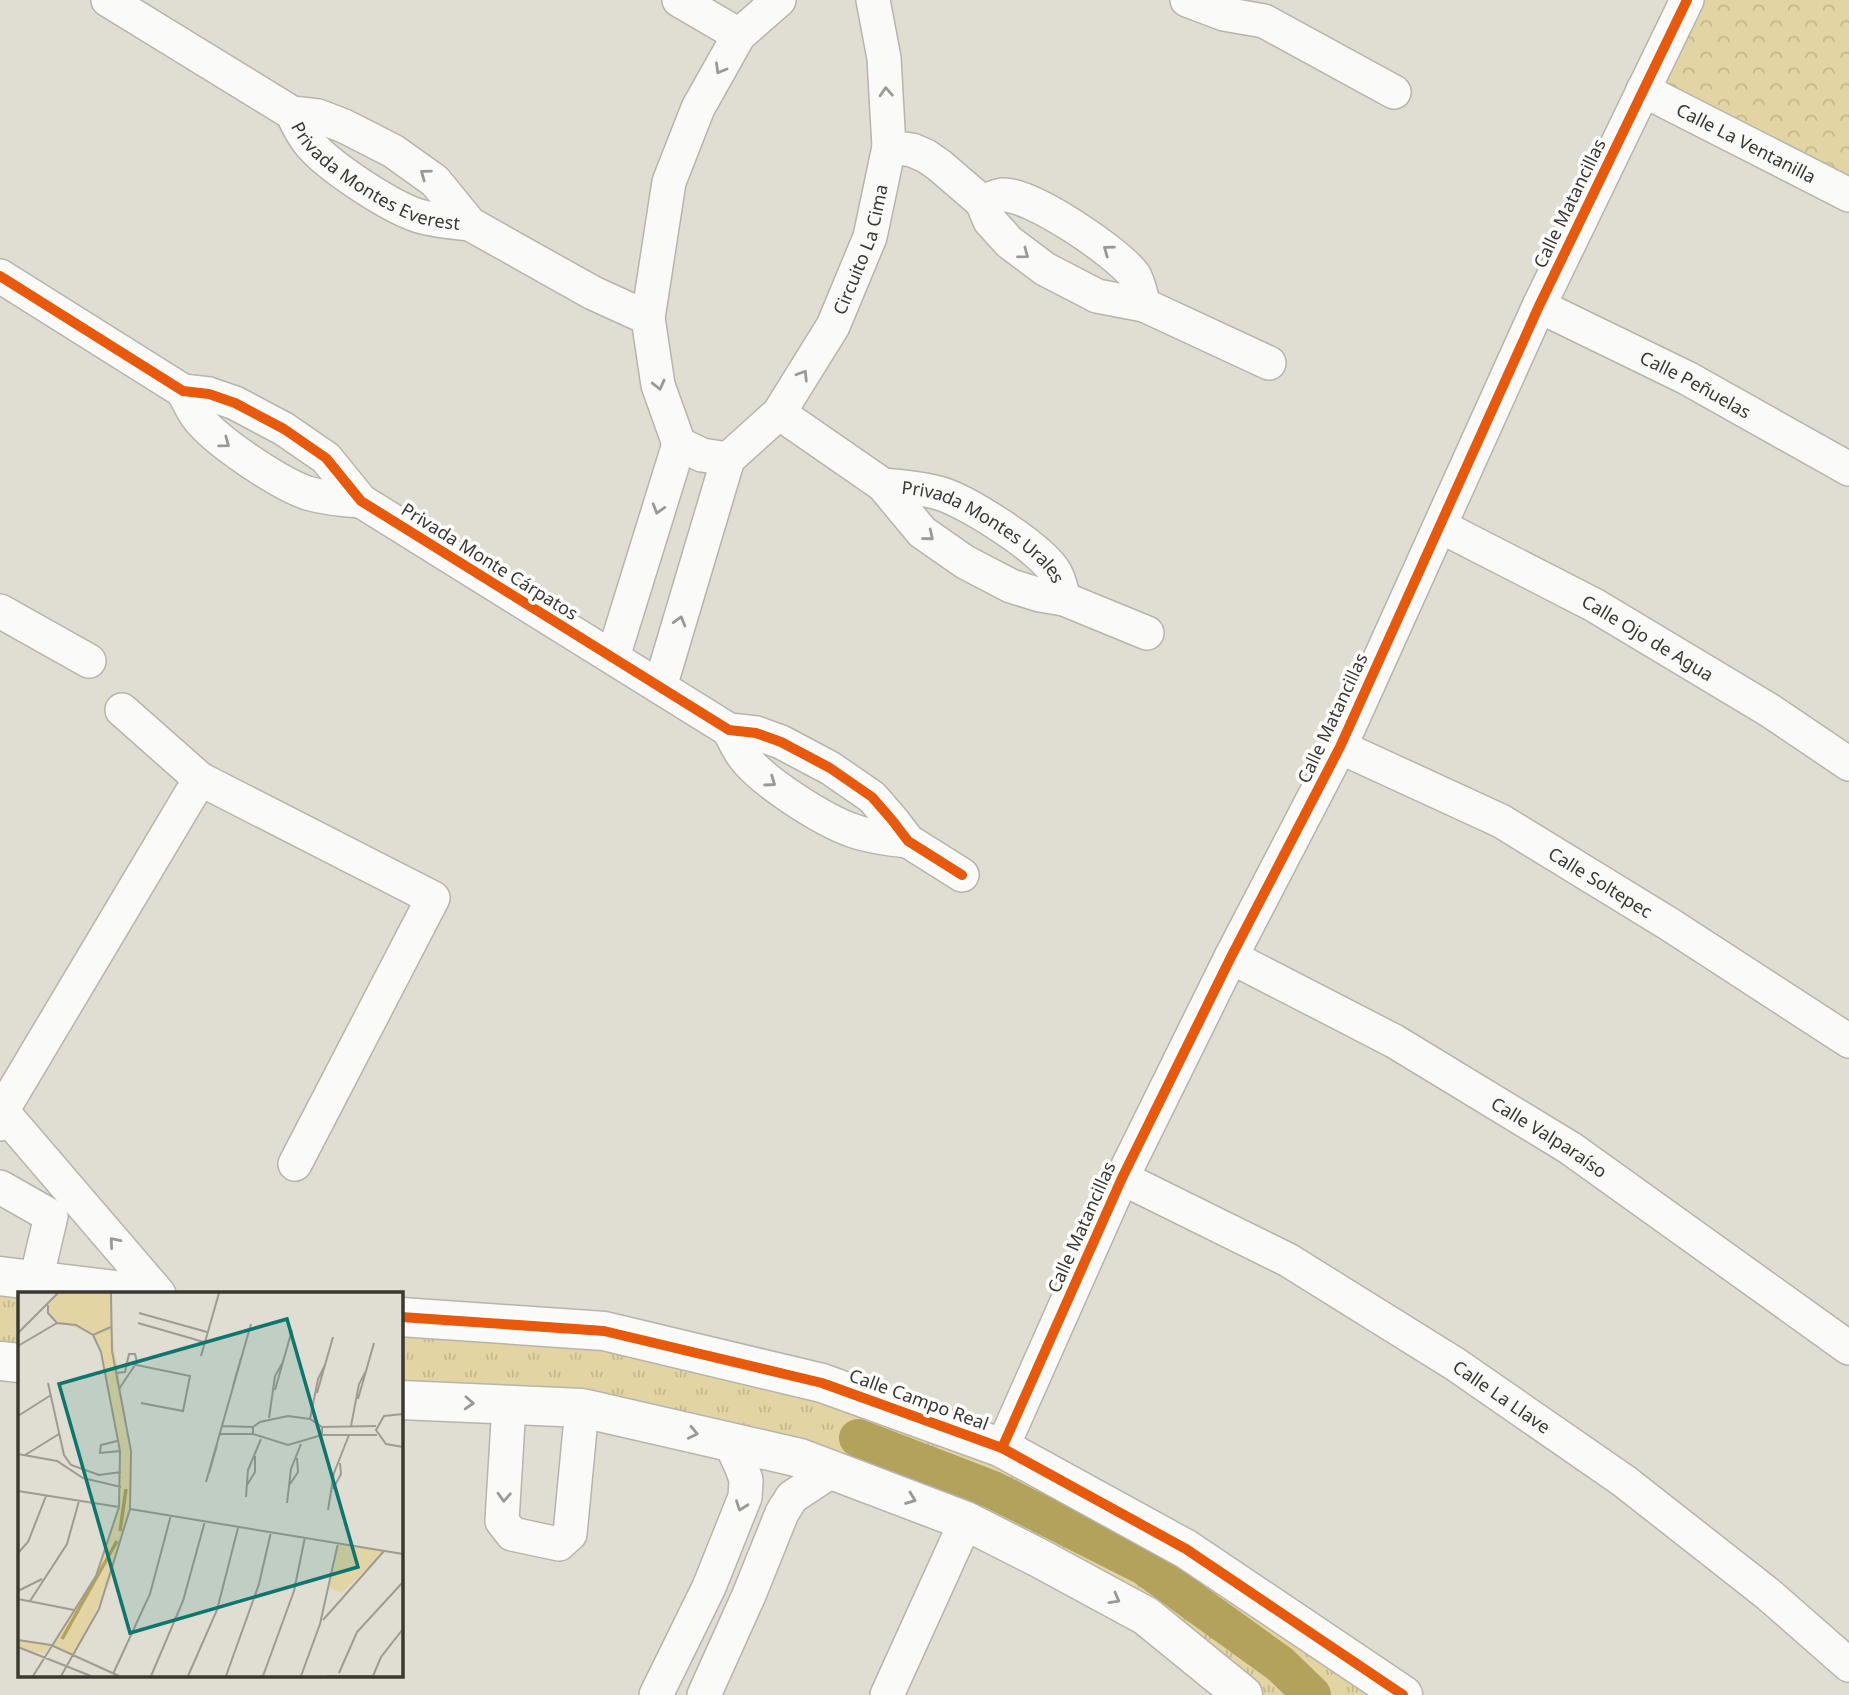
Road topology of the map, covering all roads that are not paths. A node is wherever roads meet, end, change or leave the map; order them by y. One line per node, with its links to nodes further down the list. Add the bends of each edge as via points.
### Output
1 (108, 0): 11 (street, Privada Montes Everest)
2 (679, 0): 8 (street)
3 (779, 0): 8 (street)
4 (873, 0): 12 (street, Circuito La Cima, one-way to 4, via 884,58)
5 (1187, 0): 7 (street, via 1224,14)
6 (1688, 0): 9 (street, Calle Matancillas)
7 (1258, 11): 10 (street)
8 (739, 36): 19 (street, one-way to 19, via 698,108 670,182)
9 (1643, 90): 13 (street, Calle La Ventanilla); 18 (street, Calle Matancillas)
10 (1394, 92)
11 (292, 113): 15 (street, Privada Montes Everest, one-way to 11, via 435,181 393,151 318,116); 15 (street, Privada Montes Everest, via 305,139 325,160 371,191 414,214)
12 (889, 147): 14 (street, via 926,156); 22 (street, Circuito La Cima, one-way to 12, via 833,326 870,237)
13 (1849, 195)
14 (982, 202): 17 (street, one-way to 17, via 990,221 1009,242 1045,269 1097,296); 17 (street, one-way to 14, via 1136,277 1122,261 1073,225 1032,203 1004,195)
15 (470, 224): 19 (street, Privada Montes Everest, via 593,293)
16 (0, 276): 21 (street, Privada Monte Cárpatos)
17 (1144, 305): 20 (street)
18 (1539, 306): 25 (street, Calle Peñuelas, via 1687,378); 28 (street, Calle Matancillas)
19 (648, 318): 23 (street, one-way to 23, via 658,385)
20 (1269, 363)
21 (183, 391): 27 (street, Privada Monte Cárpatos, via 235,403 284,429 326,458); 27 (street, Privada Monte Cárpatos, one-way to 27, via 197,416 217,437 262,469 305,492)
22 (779, 413): 24 (street, Circuito La Cima); 26 (street, Privada Montes Urales)
23 (679, 444): 24 (street, via 702,455); 32 (street, one-way to 32)
24 (728, 459): 34 (street, one-way to 24)
25 (1849, 469)
26 (883, 485): 29 (street, Privada Montes Urales, one-way to 29, via 922,532 965,562 1011,586); 29 (street, Privada Montes Urales, via 944,494 992,519 1036,551 1055,572)
27 (361, 501): 32 (street, Privada Monte Cárpatos)
28 (1440, 526): 37 (street, Calle Matancillas); 38 (street, Calle Ojo de Agua, via 1594,605)
29 (1064, 599): 31 (street, Privada Montes Urales)
30 (1, 613): 33 (street)
31 (1147, 633)
32 (613, 656): 34 (street, Privada Monte Cárpatos)
33 (89, 662)
34 (660, 687): 36 (street, Privada Monte Cárpatos)
35 (122, 710): 39 (street)
36 (729, 730): 40 (street, Privada Monte Cárpatos, via 755,733 830,768 872,797); 40 (street, Privada Monte Cárpatos, one-way to 40, via 743,755 763,776 809,808 851,831)
37 (1340, 747): 42 (street, Calle Matancillas); 43 (street, Calle Soltepec, via 1501,821)
38 (1849, 764)
39 (200, 779): 44 (street); 45 (street, via 433,898)
40 (908, 841): 41 (street, Privada Monte Cárpatos)
41 (962, 875)
42 (1231, 957): 46 (street, Calle Matancillas); 53 (street, Calle Valparaíso, via 1394,1041 1570,1148)
43 (1849, 1041)
44 (1, 1115): 48 (street)
45 (295, 1164)
46 (1122, 1178): 60 (street, Calle Matancillas); 65 (street, Calle La Llave, via 1288,1260 1455,1364 1624,1480)
47 (0, 1187): 48 (street)
48 (60, 1202): 49 (street); 51 (street, one-way to 48)
49 (18, 1278): 50 (street)
50 (132, 1292)
51 (157, 1292)
52 (402, 1317): 60 (street, Calle Campo Real, via 604,1331 822,1383)
53 (1849, 1348)
54 (0, 1361): 55 (street)
55 (18, 1363)
56 (402, 1400): 57 (street, one-way to 57)
57 (509, 1405): 58 (street); 58 (street, one-way to 58, via 502,1521 512,1534 559,1544 570,1534)
58 (582, 1408): 59 (street, one-way to 59)
59 (730, 1442): 61 (street); 63 (street, one-way to 63, via 746,1480 745,1497)
60 (1002, 1448): 70 (street, Calle Campo Real, via 1186,1549)
61 (833, 1470): 62 (street, one-way to 62); 64 (street, via 792,1497)
62 (966, 1521): 68 (street); 69 (street, one-way to 69, via 1146,1616)
63 (704, 1598): 64 (street); 66 (street)
64 (740, 1614): 67 (street)
65 (1849, 1665)
66 (663, 1681): 67 (street)
67 (707, 1690)
68 (887, 1695)
69 (1244, 1695)
70 (1403, 1695)

